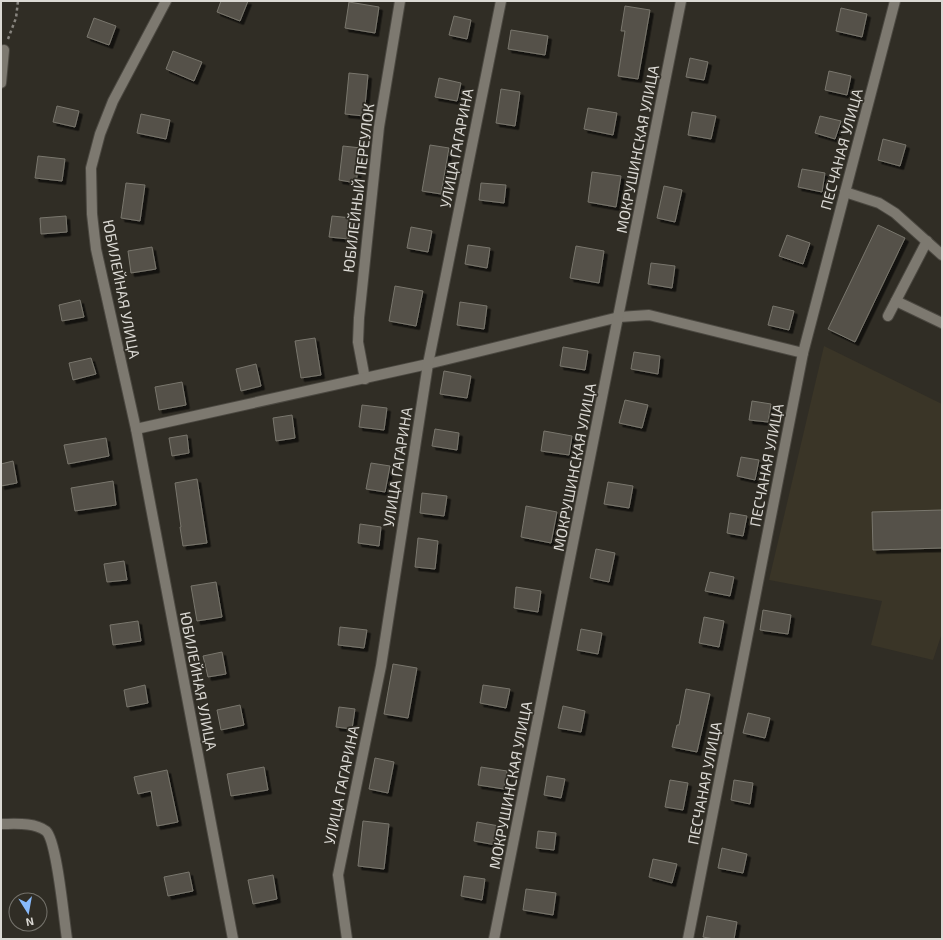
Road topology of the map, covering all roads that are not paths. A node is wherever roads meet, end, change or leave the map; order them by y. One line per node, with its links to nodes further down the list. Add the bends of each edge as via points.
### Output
1 (166, 1): 18 (street, ЮБИЛЕЙНАЯ УЛИЦА, via 113,101 100,134 91,168 96,250)
2 (400, 1): 17 (street, ЮБИЛЕЙНЫЙ ПЕРЕУЛОК, via 379,126 359,318 358,342)
3 (501, 1): 16 (street, УЛИЦА ГАГАРИНА)
4 (681, 1): 13 (street, МОКРУШИНСКАЯ УЛИЦА)
5 (895, 1): 8 (street, ПЕСЧАНАЯ УЛИЦА)
6 (4, 50): 7 (street)
7 (1, 84)
8 (845, 192): 9 (street, via 879,203 895,213); 15 (street, ПЕСЧАНАЯ УЛИЦА)
9 (926, 242): 10 (street); 11 (street)
10 (942, 254)
11 (896, 301): 12 (street); 14 (street)
12 (888, 316)
13 (619, 317): 15 (street, via 649,315); 16 (street); 23 (street, МОКРУШИНСКАЯ УЛИЦА)
14 (942, 323)
15 (803, 353): 24 (street, ПЕСЧАНАЯ УЛИЦА)
16 (428, 364): 17 (street); 22 (street, УЛИЦА ГАГАРИНА, via 381,666 338,875)
17 (365, 379): 18 (street)
18 (136, 430): 21 (street, ЮБИЛЕЙНАЯ УЛИЦА)
19 (1, 824): 20 (street, via 35,826 46,832 52,844 58,873)
20 (66, 939)
21 (233, 939)
22 (347, 939)
23 (494, 939)
24 (688, 939)

